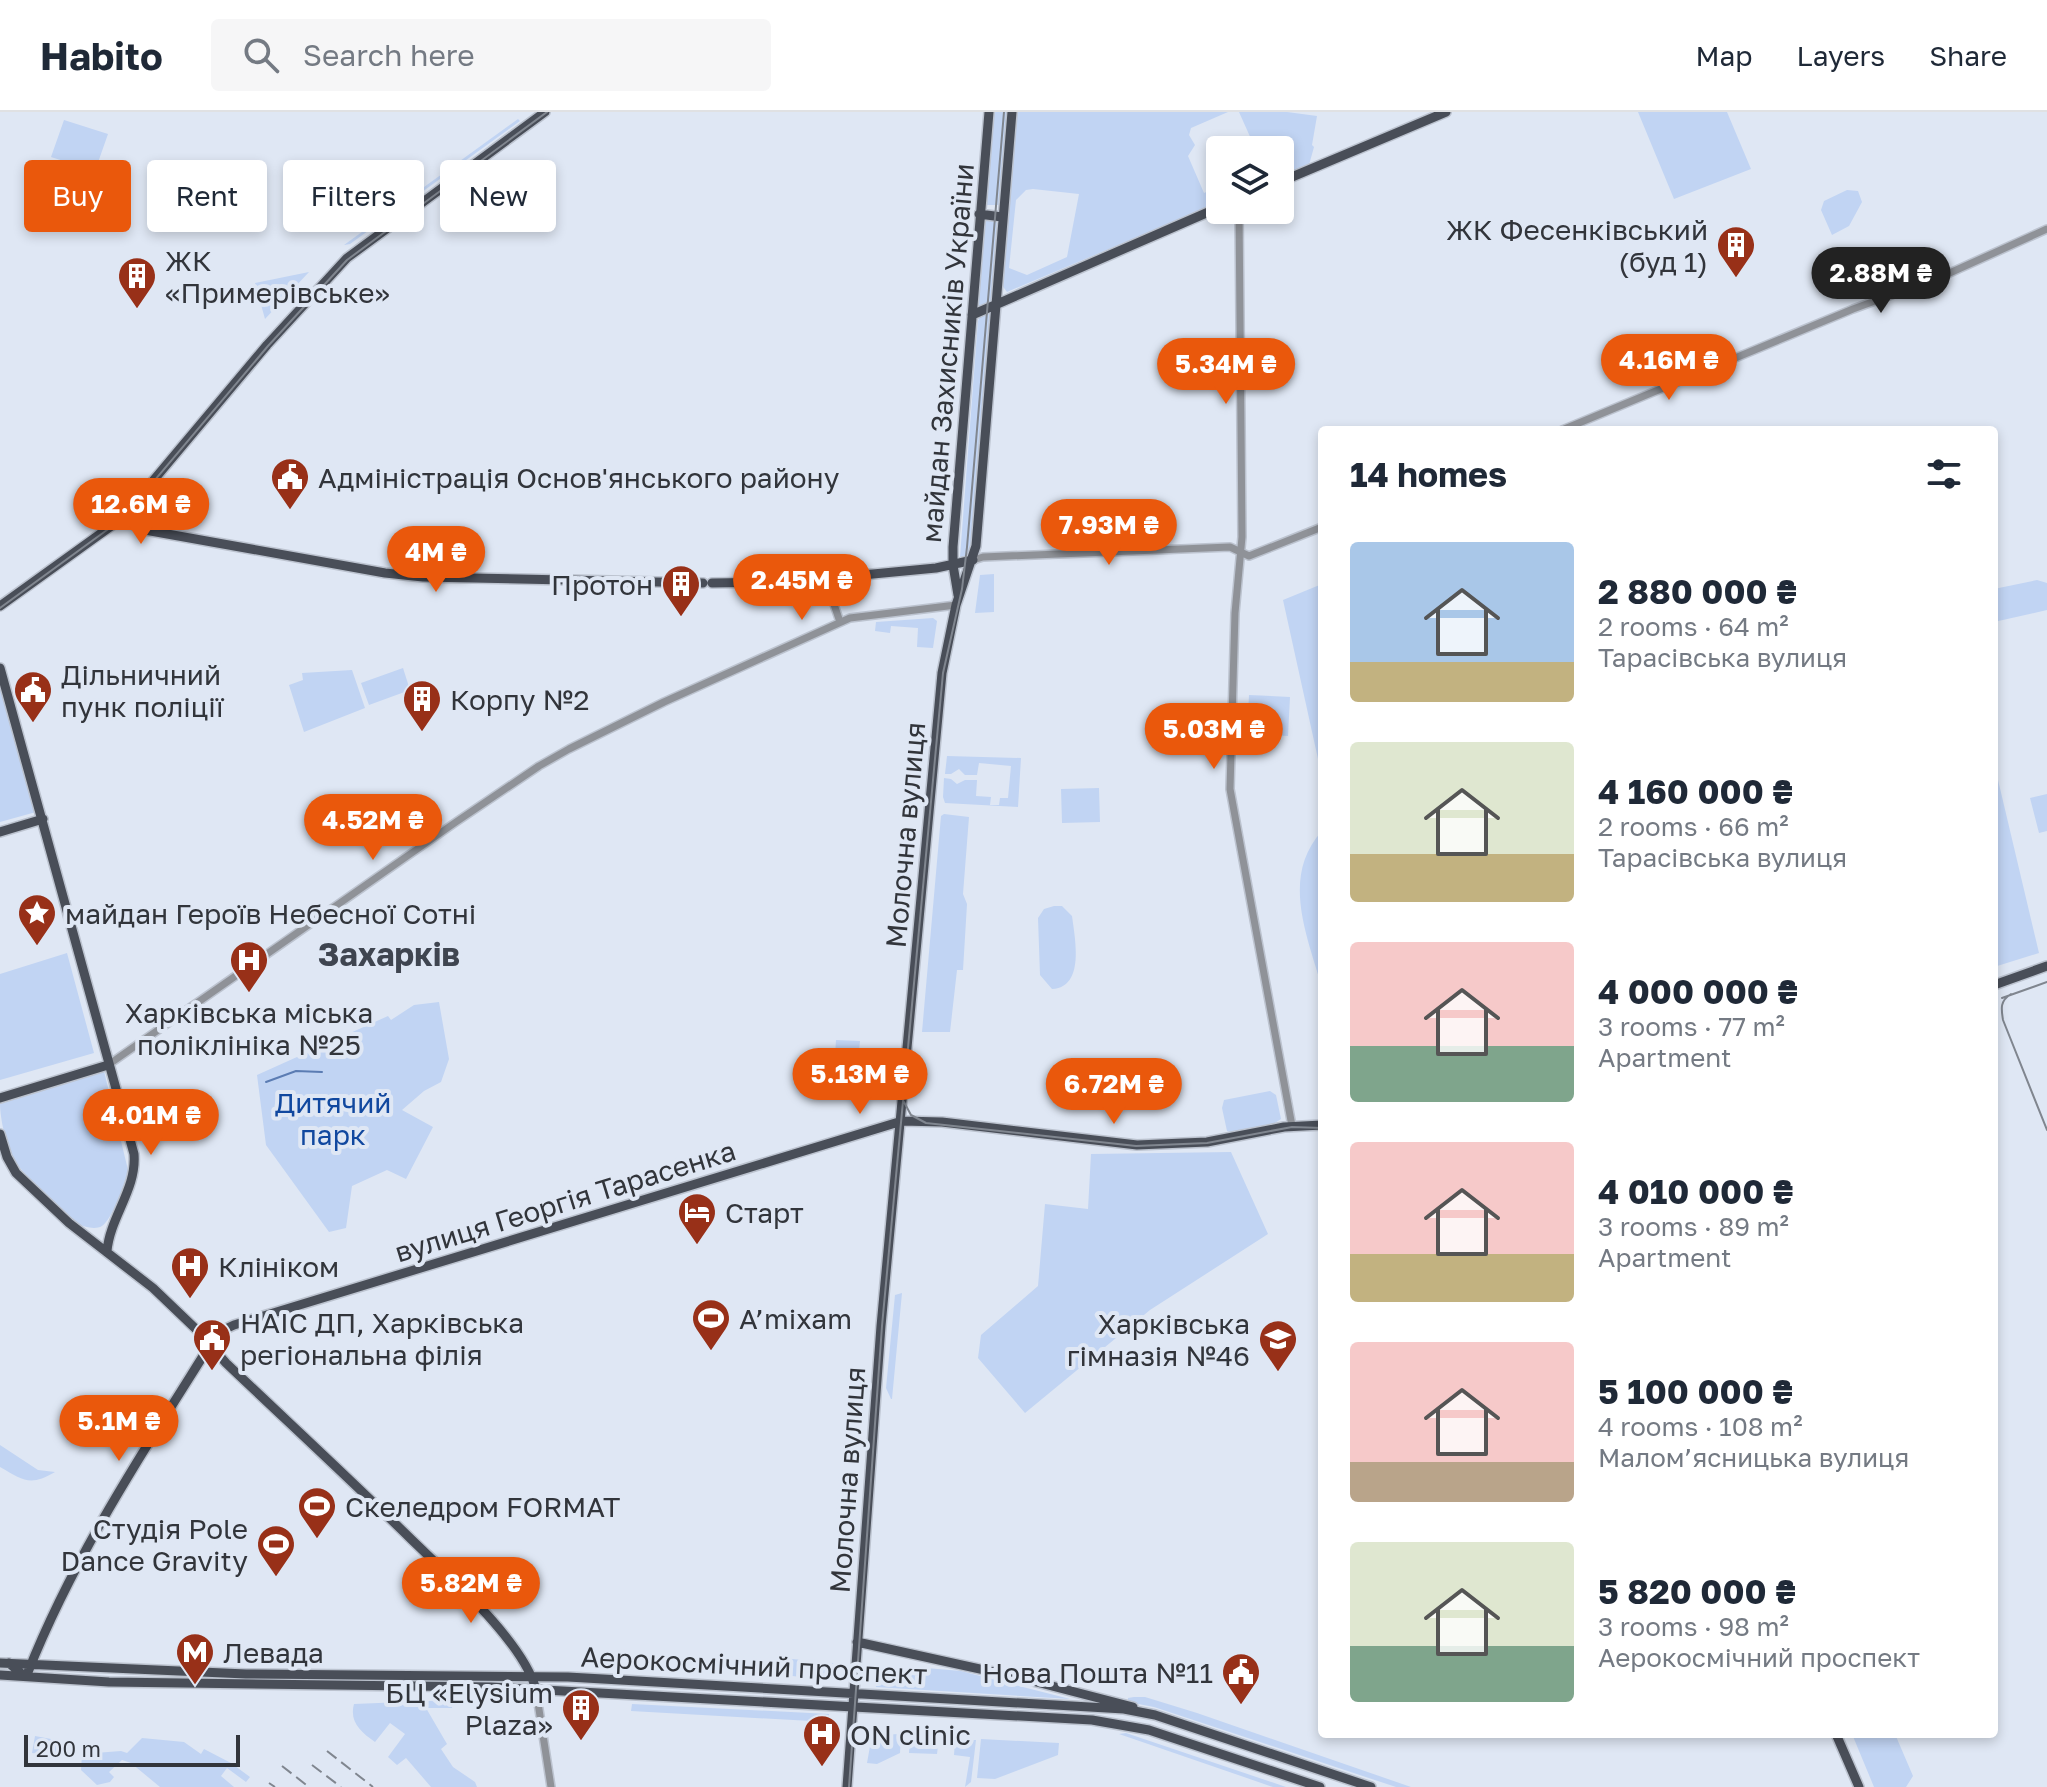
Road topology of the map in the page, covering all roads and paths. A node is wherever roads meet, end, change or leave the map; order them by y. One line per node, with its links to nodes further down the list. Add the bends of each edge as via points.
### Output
1 (545, 112): 14 (main road, via 345,260)
2 (989, 112): 7 (main road, майдан Захисників України)
3 (1012, 112): 8 (main road, майдан Захисників України)
4 (1446, 112): 5 (main road)
5 (1294, 176)
6 (1206, 213): 11 (main road)
7 (979, 214): 8 (main road); 12 (main road, майдан Захисників України)
8 (1002, 217): 11 (main road, майдан Захисників України)
9 (1239, 224): 16 (street)
10 (2047, 229): 13 (street)
11 (996, 304): 12 (main road); 17 (main road, майдан Захисників України)
12 (972, 315): 18 (main road, майдан Захисників України)
13 (1572, 426)
14 (121, 519): 19 (main road, via 145,530 385,573 707,583); 21 (main road)
15 (1318, 529): 16 (street, майдан Захисників України, via 1249,556)
16 (1240, 552): 17 (street, майдан Захисників України, via 1230,547); 32 (street, via 1232,803)
17 (973, 560): 18 (main road); 20 (main road, майдан Захисників України)
18 (953, 565): 19 (main road); 20 (main road, майдан Захисників України)
19 (825, 578): 22 (street)
20 (957, 601): 22 (street); 30 (main road, Молочна вулиця, via 942,673)
21 (0, 606)
22 (840, 622): 28 (street, via 539,766)
23 (0, 668): 24 (main road)
24 (43, 819): 25 (main road); 28 (main road)
25 (0, 832)
26 (2047, 966): 27 (main road)
27 (1998, 984)
28 (108, 1065): 29 (main road); 34 (main road, via 135,1165)
29 (0, 1098)
30 (902, 1121): 32 (main road, вулиця Георгія Тарасенка, via 1137,1145 1216,1141); 35 (main road, вулиця Георгія Тарасенка, via 247,1321 221,1331); 36 (main road, Молочна вулиця)
31 (1318, 1125): 32 (main road, вулиця Георгія Тарасенка)
32 (1292, 1126)
33 (0, 1134): 34 (main road, via 16,1173)
34 (107, 1251): 35 (main road)
35 (210, 1345): 37 (main road, via 448,1576); 39 (main road, via 88,1547)
36 (857, 1642): 43 (main road); 45 (main road, Молочна вулиця)
37 (518, 1654): 41 (main road); 42 (main road)
38 (5, 1663): 39 (main road)
39 (24, 1672): 40 (main road); 41 (main road, Аерокосмічний проспект, via 44,1665 246,1674); 44 (main road, Аерокосмічний проспект, via 109,1682)
40 (4, 1675)
41 (531, 1676): 42 (main road, Аерокосмічний проспект); 44 (main road)
42 (551, 1676): 45 (main road, Аерокосмічний проспект)
43 (1063, 1688): 46 (main road, via 1074,1699); 48 (main road)
44 (536, 1690): 47 (main road, Аерокосмічний проспект); 50 (street)
45 (854, 1692): 46 (main road, Аерокосмічний проспект); 47 (main road, Молочна вулиця)
46 (1065, 1706): 48 (main road, Аерокосмічний проспект)
47 (853, 1707): 51 (main road, Молочна вулиця); 52 (main road, Аерокосмічний проспект, via 1119,1724)
48 (1155, 1715): 53 (main road, Аерокосмічний проспект)
49 (1838, 1738): 54 (main road)
50 (551, 1787)
51 (847, 1787)
52 (1320, 1787)
53 (1371, 1787)
54 (1859, 1787)

